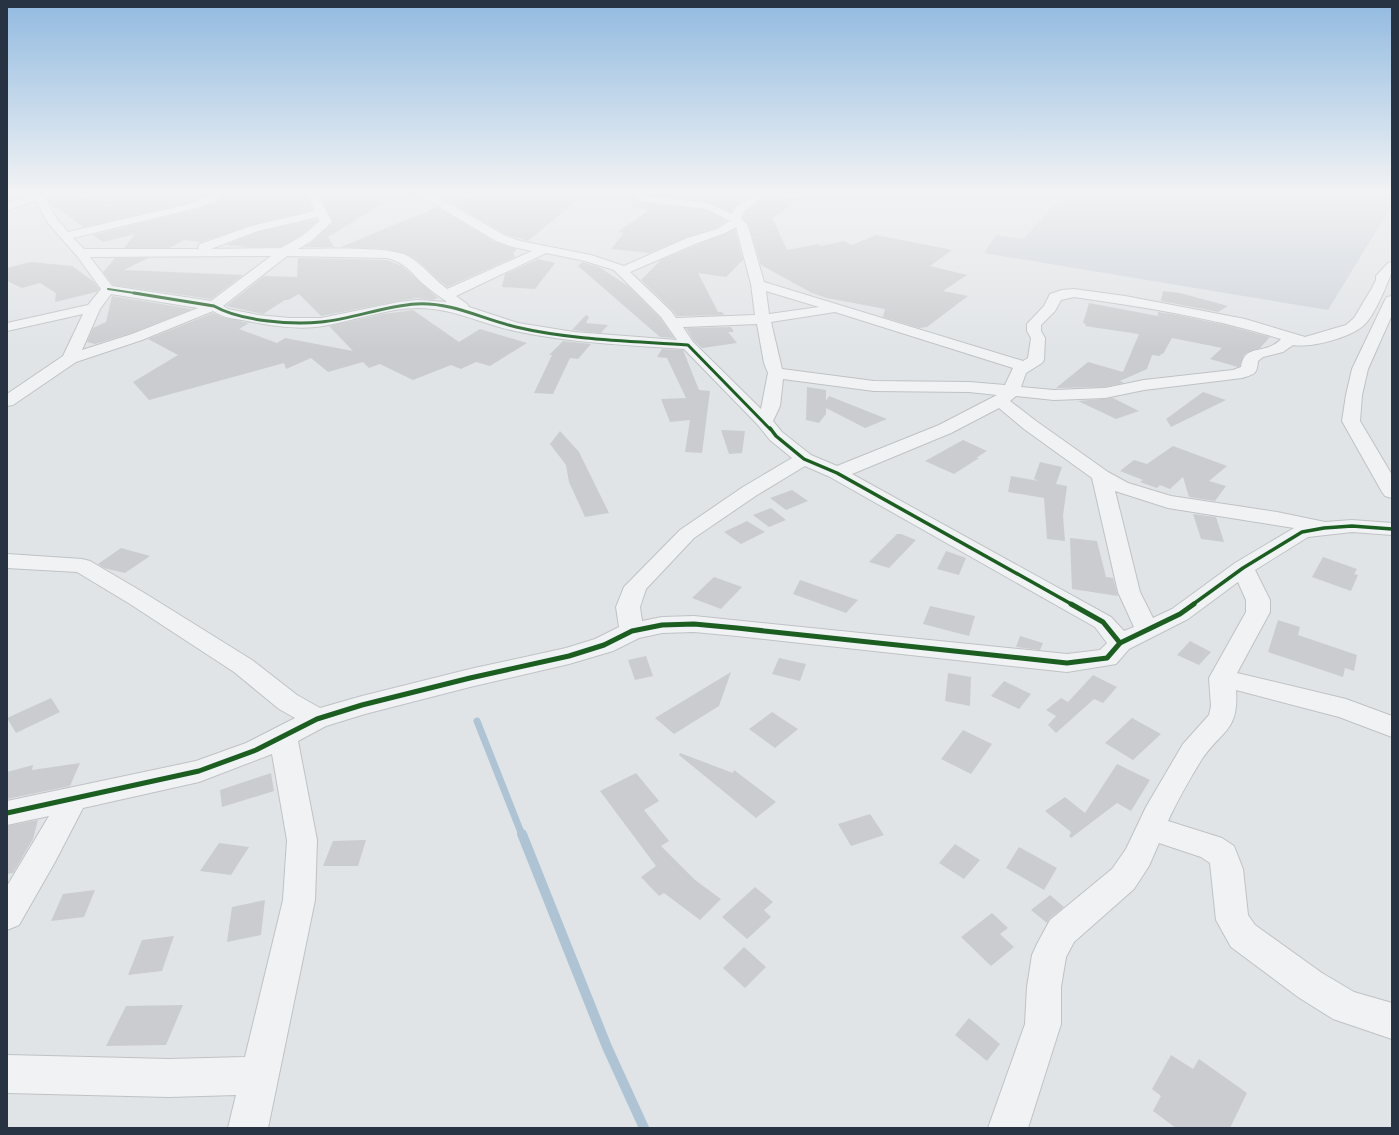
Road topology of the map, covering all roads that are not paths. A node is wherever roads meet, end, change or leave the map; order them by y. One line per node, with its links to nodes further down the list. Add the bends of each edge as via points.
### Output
1 (72, 244): 10 (street)
2 (213, 244): 8 (street)
3 (297, 244): 9 (street)
4 (517, 244): 7 (street)
5 (684, 244): 12 (street)
6 (746, 244): 14 (street)
7 (545, 249): 12 (street, via 604,262); 16 (street)
8 (192, 252): 9 (street); 10 (street)
9 (284, 252): 16 (street, via 387,254 402,258); 18 (street)
10 (81, 253): 15 (street)
11 (1392, 266): 13 (street, via 1383,276)
12 (622, 271): 23 (street)
13 (1387, 282): 25 (street, via 1360,320 1351,328)
14 (758, 284): 20 (street); 22 (street)
15 (108, 289): 18 (street); 19 (street)
16 (446, 295): 21 (street)
17 (1392, 300): 36 (street, via 1360,369 1352,421)
18 (214, 306): 21 (street, via 224,312 290,322 321,322 417,304 441,305); 27 (street, via 144,334)
19 (93, 308): 24 (street); 27 (street)
20 (837, 309): 22 (street); 28 (street)
21 (466, 311): 26 (street, via 516,327 574,336)
22 (763, 319): 23 (street); 29 (street)
23 (672, 323): 26 (street)
24 (7, 327)
25 (1304, 342): 28 (street, via 1237,322 1125,300 1074,293 1062,294 1055,297 1050,308 1034,324 1038,338 1036,360); 30 (street, via 1290,340 1278,350 1258,354 1250,359 1249,370 1236,375 1081,395)
26 (688, 346): 32 (street)
27 (70, 359): 31 (street)
28 (1026, 367): 30 (street, via 1019,371)
29 (776, 373): 30 (street, via 874,386 969,386); 32 (street, via 771,406)
30 (1005, 396): 34 (street, via 945,429); 35 (street, via 1030,425)
31 (7, 401)
32 (764, 421): 33 (street, via 776,436)
33 (804, 459): 34 (street); 42 (street, via 750,491 687,534 635,587 628,607)
34 (837, 473): 43 (street, via 1103,622)
35 (1101, 476): 37 (street, via 1121,488 1168,502 1277,518); 41 (street, via 1129,592)
36 (1392, 492)
37 (1324, 528): 38 (street, via 1352,526); 40 (street, via 1302,532)
38 (1392, 530)
39 (7, 561): 45 (street, via 82,566 243,666 288,702)
40 (1243, 568): 41 (street, via 1180,614); 44 (street, via 1258,600 1258,612)
41 (1148, 630): 43 (street)
42 (632, 631): 43 (street, via 662,625 694,624 1067,663 1107,658); 45 (street, via 604,645 569,656 470,678)
43 (1120, 643)
44 (1222, 678): 46 (street, via 1346,709); 50 (street, via 1224,706 1221,720 1192,751)
45 (317, 719): 47 (street)
46 (1392, 727)
47 (283, 736): 48 (street, via 256,750 199,771); 54 (street, via 302,840 299,900)
48 (73, 799): 49 (street); 51 (street)
49 (7, 813)
50 (1150, 828): 52 (street, via 1211,847 1224,855 1232,920 1243,936 1310,985 1346,1007); 56 (street, via 1138,857 1123,879 1062,931 1049,955 1044,987 1043,1024)
51 (7, 915)
52 (1392, 1021)
53 (7, 1074): 54 (street, via 170,1078)
54 (260, 1075): 55 (street)
55 (248, 1128)
56 (1008, 1128)

